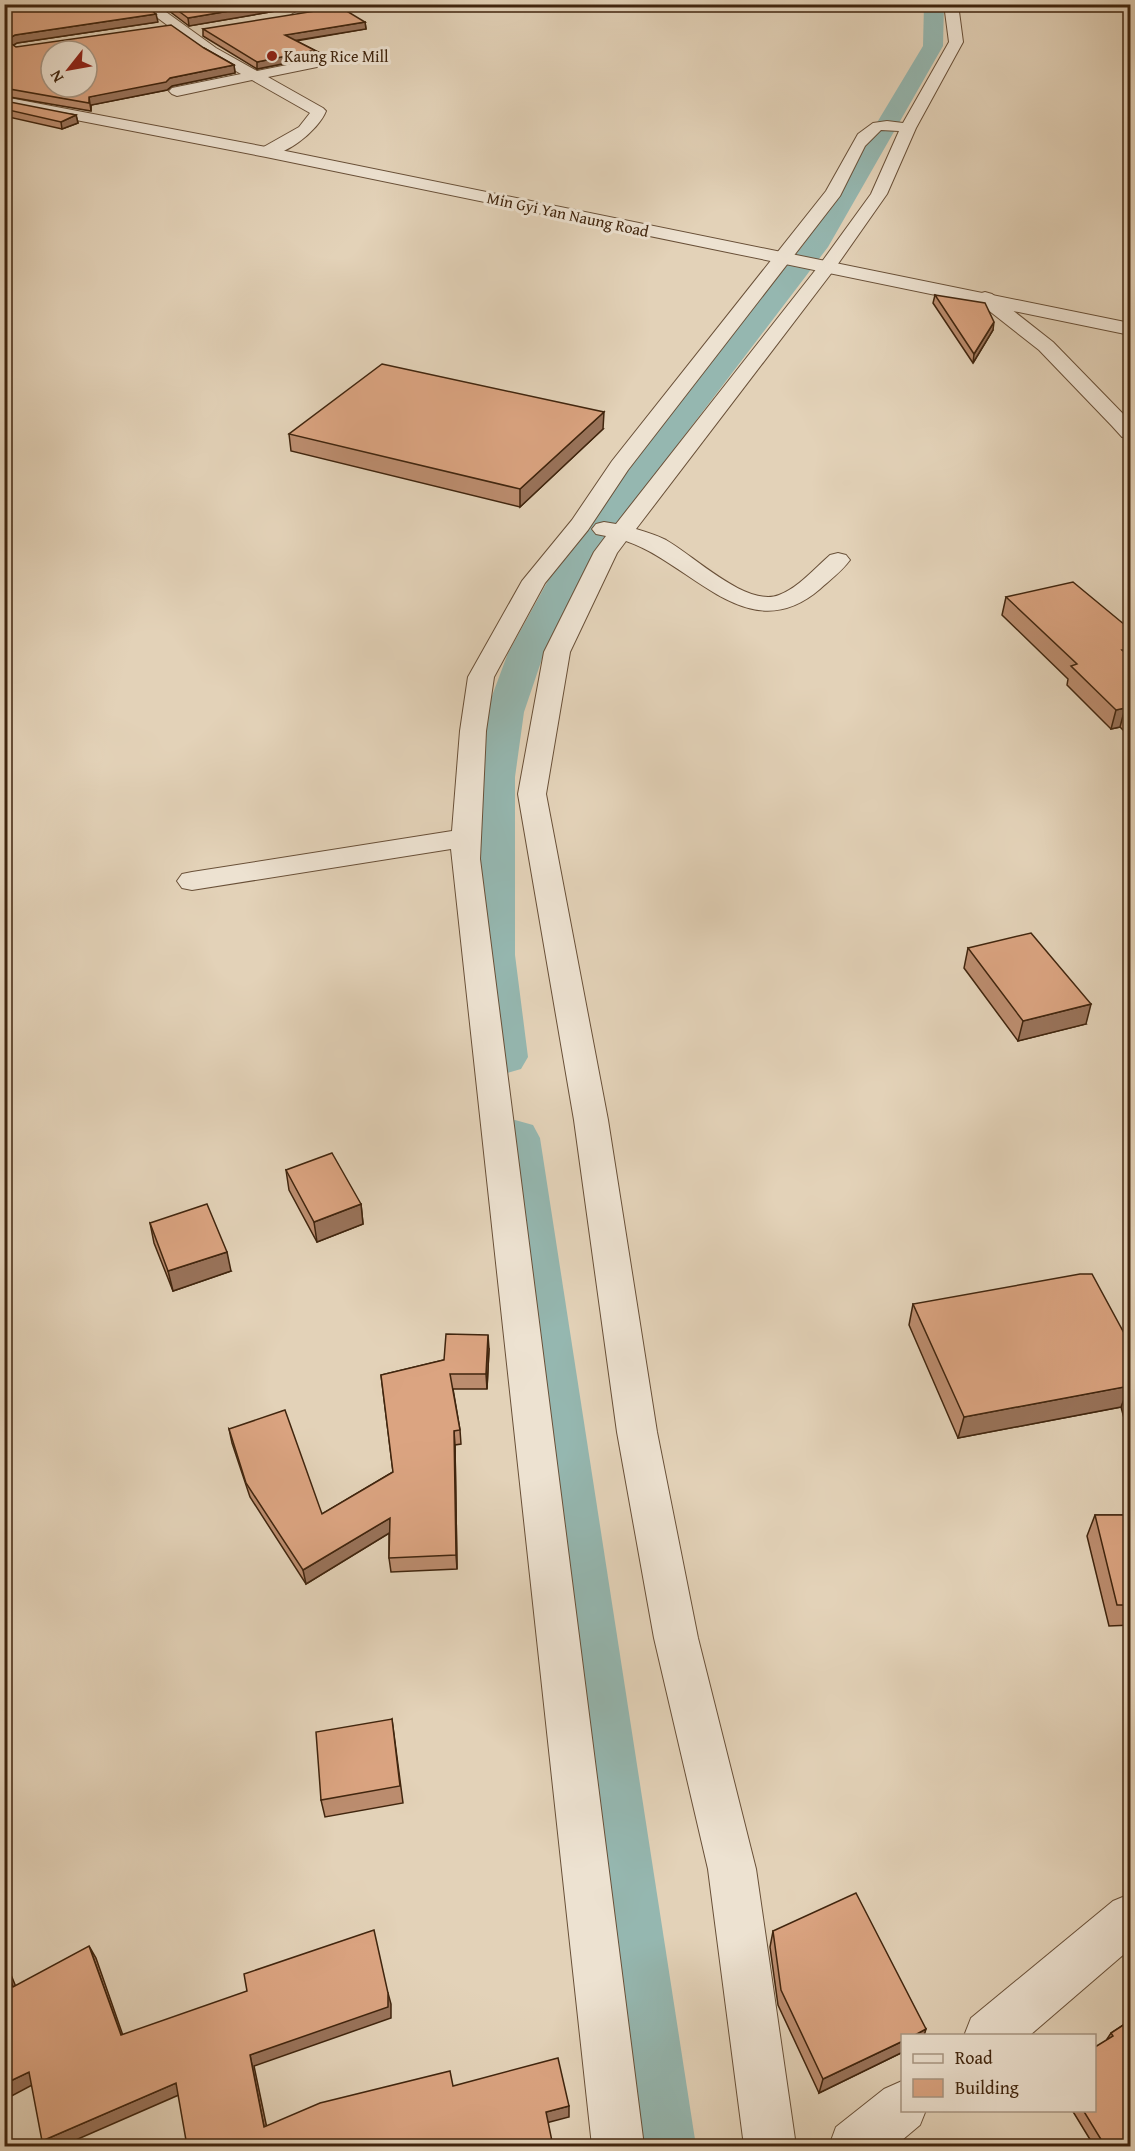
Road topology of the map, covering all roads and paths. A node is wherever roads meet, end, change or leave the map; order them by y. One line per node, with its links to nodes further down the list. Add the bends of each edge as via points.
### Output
1 (145, 4): 6 (street)
2 (361, 4): 4 (street)
3 (951, 4): 12 (street, via 956,42)
4 (284, 17)
5 (153, 29): 6 (street)
6 (179, 29): 7 (street); 9 (street)
7 (206, 29)
8 (312, 64): 9 (street)
9 (256, 77): 10 (street); 13 (street, via 318,111 316,119 300,133)
10 (177, 91)
11 (4, 101): 13 (street, Min Gyi Yan Naung Road)
12 (898, 126): 14 (street, via 871,129); 15 (street, via 879,195)
13 (266, 152): 14 (street, Min Gyi Yan Naung Road)
14 (787, 260): 15 (street, Min Gyi Yan Naung Road); 19 (street, via 620,466)
15 (821, 266): 16 (street, Min Gyi Yan Naung Road); 19 (street)
16 (985, 298): 17 (street, Min Gyi Yan Naung Road); 18 (street, via 1046,346)
17 (1131, 329)
18 (1131, 432)
19 (602, 529): 20 (street, via 654,544 734,595 754,603 775,605 790,600); 21 (street, via 534,581 482,677 473,731); 27 (street, via 606,552 557,652 532,794 591,1120 639,1443 676,1638 732,1869)
20 (838, 560)
21 (467, 838): 22 (street); 26 (street, via 465,859)
22 (192, 881)
23 (1131, 1918): 24 (street)
24 (991, 2034)
25 (901, 2109): 28 (street)
26 (618, 2146)
27 (770, 2146)
28 (855, 2146)

